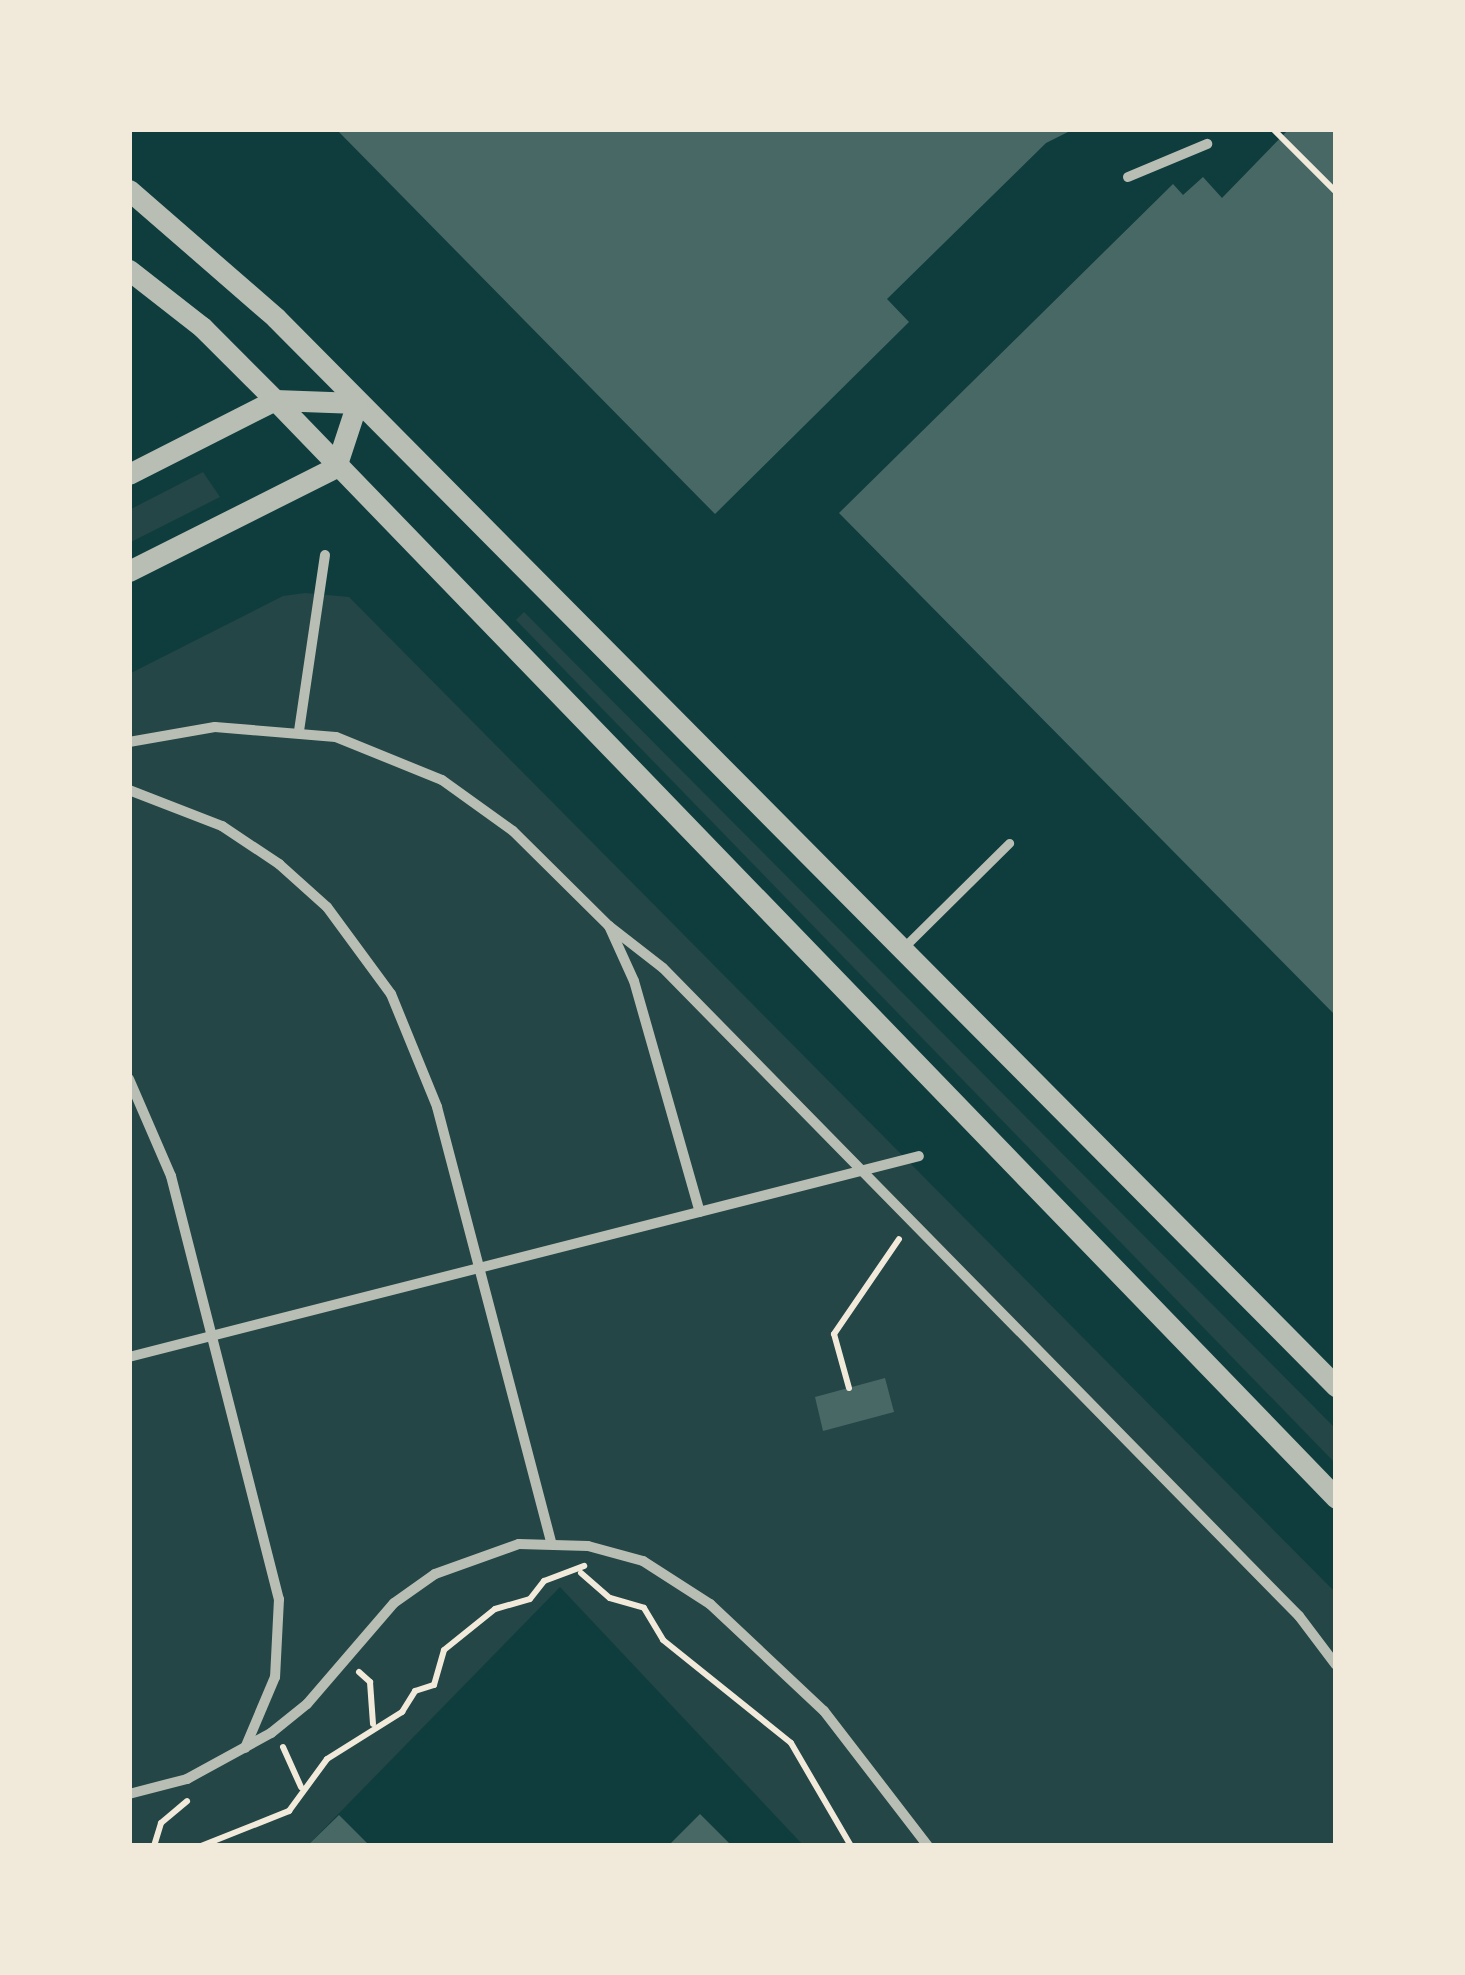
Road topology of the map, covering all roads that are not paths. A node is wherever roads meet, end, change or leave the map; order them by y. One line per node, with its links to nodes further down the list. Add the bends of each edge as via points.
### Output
1 (1207, 144): 2 (street)
2 (1128, 178)
3 (129, 190): 6 (street, via 202,247)
4 (129, 270): 5 (street, via 202,326)
5 (275, 400): 6 (street); 7 (street); 8 (street)
6 (357, 403): 7 (street); 16 (street)
7 (336, 467): 10 (street); 25 (street)
8 (129, 475)
9 (326, 555): 11 (street)
10 (129, 572)
11 (299, 731): 12 (street, via 215,728); 15 (street, via 370,747 442,780 513,831)
12 (129, 742)
13 (129, 790): 21 (street, via 195,813 279,864 371,962 424,1066)
14 (1009, 843): 16 (lane)
15 (609, 926): 19 (street, via 663,968); 20 (street, via 634,981)
16 (904, 947): 24 (street)
17 (129, 1079): 22 (street, via 159,1140)
18 (919, 1156): 19 (street)
19 (857, 1172): 20 (street); 27 (street, via 1299,1616)
20 (700, 1212): 21 (street)
21 (478, 1268): 22 (street); 26 (street)
22 (212, 1336): 23 (street); 28 (street, via 279,1599 275,1677)
23 (129, 1358)
24 (1336, 1386)
25 (1336, 1498)
26 (552, 1544): 28 (street, via 492,1550 435,1574); 30 (street, via 655,1566 710,1604 824,1711)
27 (1336, 1665)
28 (242, 1752): 29 (street, via 187,1779)
29 (129, 1794)
30 (928, 1846)

